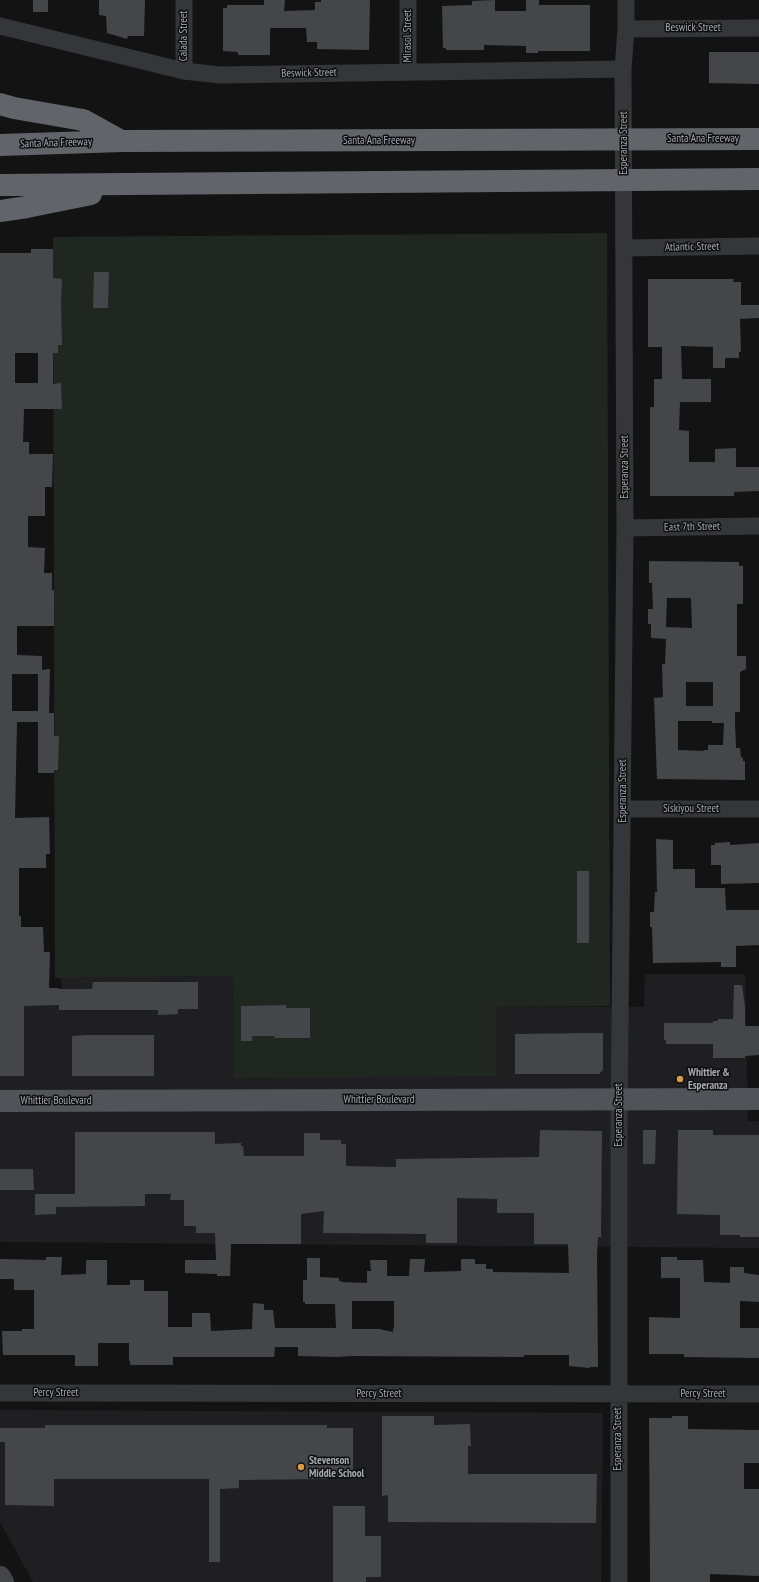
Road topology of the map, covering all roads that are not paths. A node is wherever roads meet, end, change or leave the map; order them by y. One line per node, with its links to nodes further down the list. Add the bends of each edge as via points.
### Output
1 (184, 0): 8 (street, Calada Street)
2 (408, 0): 9 (street, Mirasol Street)
3 (626, 0): 6 (street, Esperanza Street)
4 (0, 26): 8 (street, Beswick Street)
5 (759, 28): 6 (street, Beswick Street)
6 (626, 29): 7 (street, Esperanza Street)
7 (623, 69): 9 (street, Beswick Street); 19 (street, Esperanza Street)
8 (184, 71): 9 (street, Beswick Street, via 220,74)
9 (408, 71)
10 (0, 104): 12 (highway, via 83,120)
11 (759, 139): 12 (highway, Santa Ana Freeway)
12 (122, 141): 13 (highway, Santa Ana Freeway)
13 (0, 145)
14 (759, 180): 15 (highway)
15 (138, 184): 16 (highway); 17 (highway)
16 (0, 185)
17 (0, 211)
18 (759, 246): 19 (street, Atlantic Street)
19 (625, 248): 21 (street, Esperanza Street)
20 (759, 526): 21 (street, East 7th Street)
21 (625, 528): 23 (street, Esperanza Street)
22 (759, 809): 23 (street, Siskiyou Street)
23 (623, 810): 24 (street, Esperanza Street)
24 (619, 1099): 25 (main road, Whittier Boulevard); 26 (main road, Whittier Boulevard); 28 (street, Esperanza Street)
25 (759, 1099)
26 (0, 1101)
27 (0, 1393): 28 (street, Percy Street)
28 (618, 1394): 29 (street, Percy Street); 32 (street, Esperanza Street)
29 (759, 1394)
30 (0, 1577): 31 (main road)
31 (3, 1582)
32 (619, 1582)

